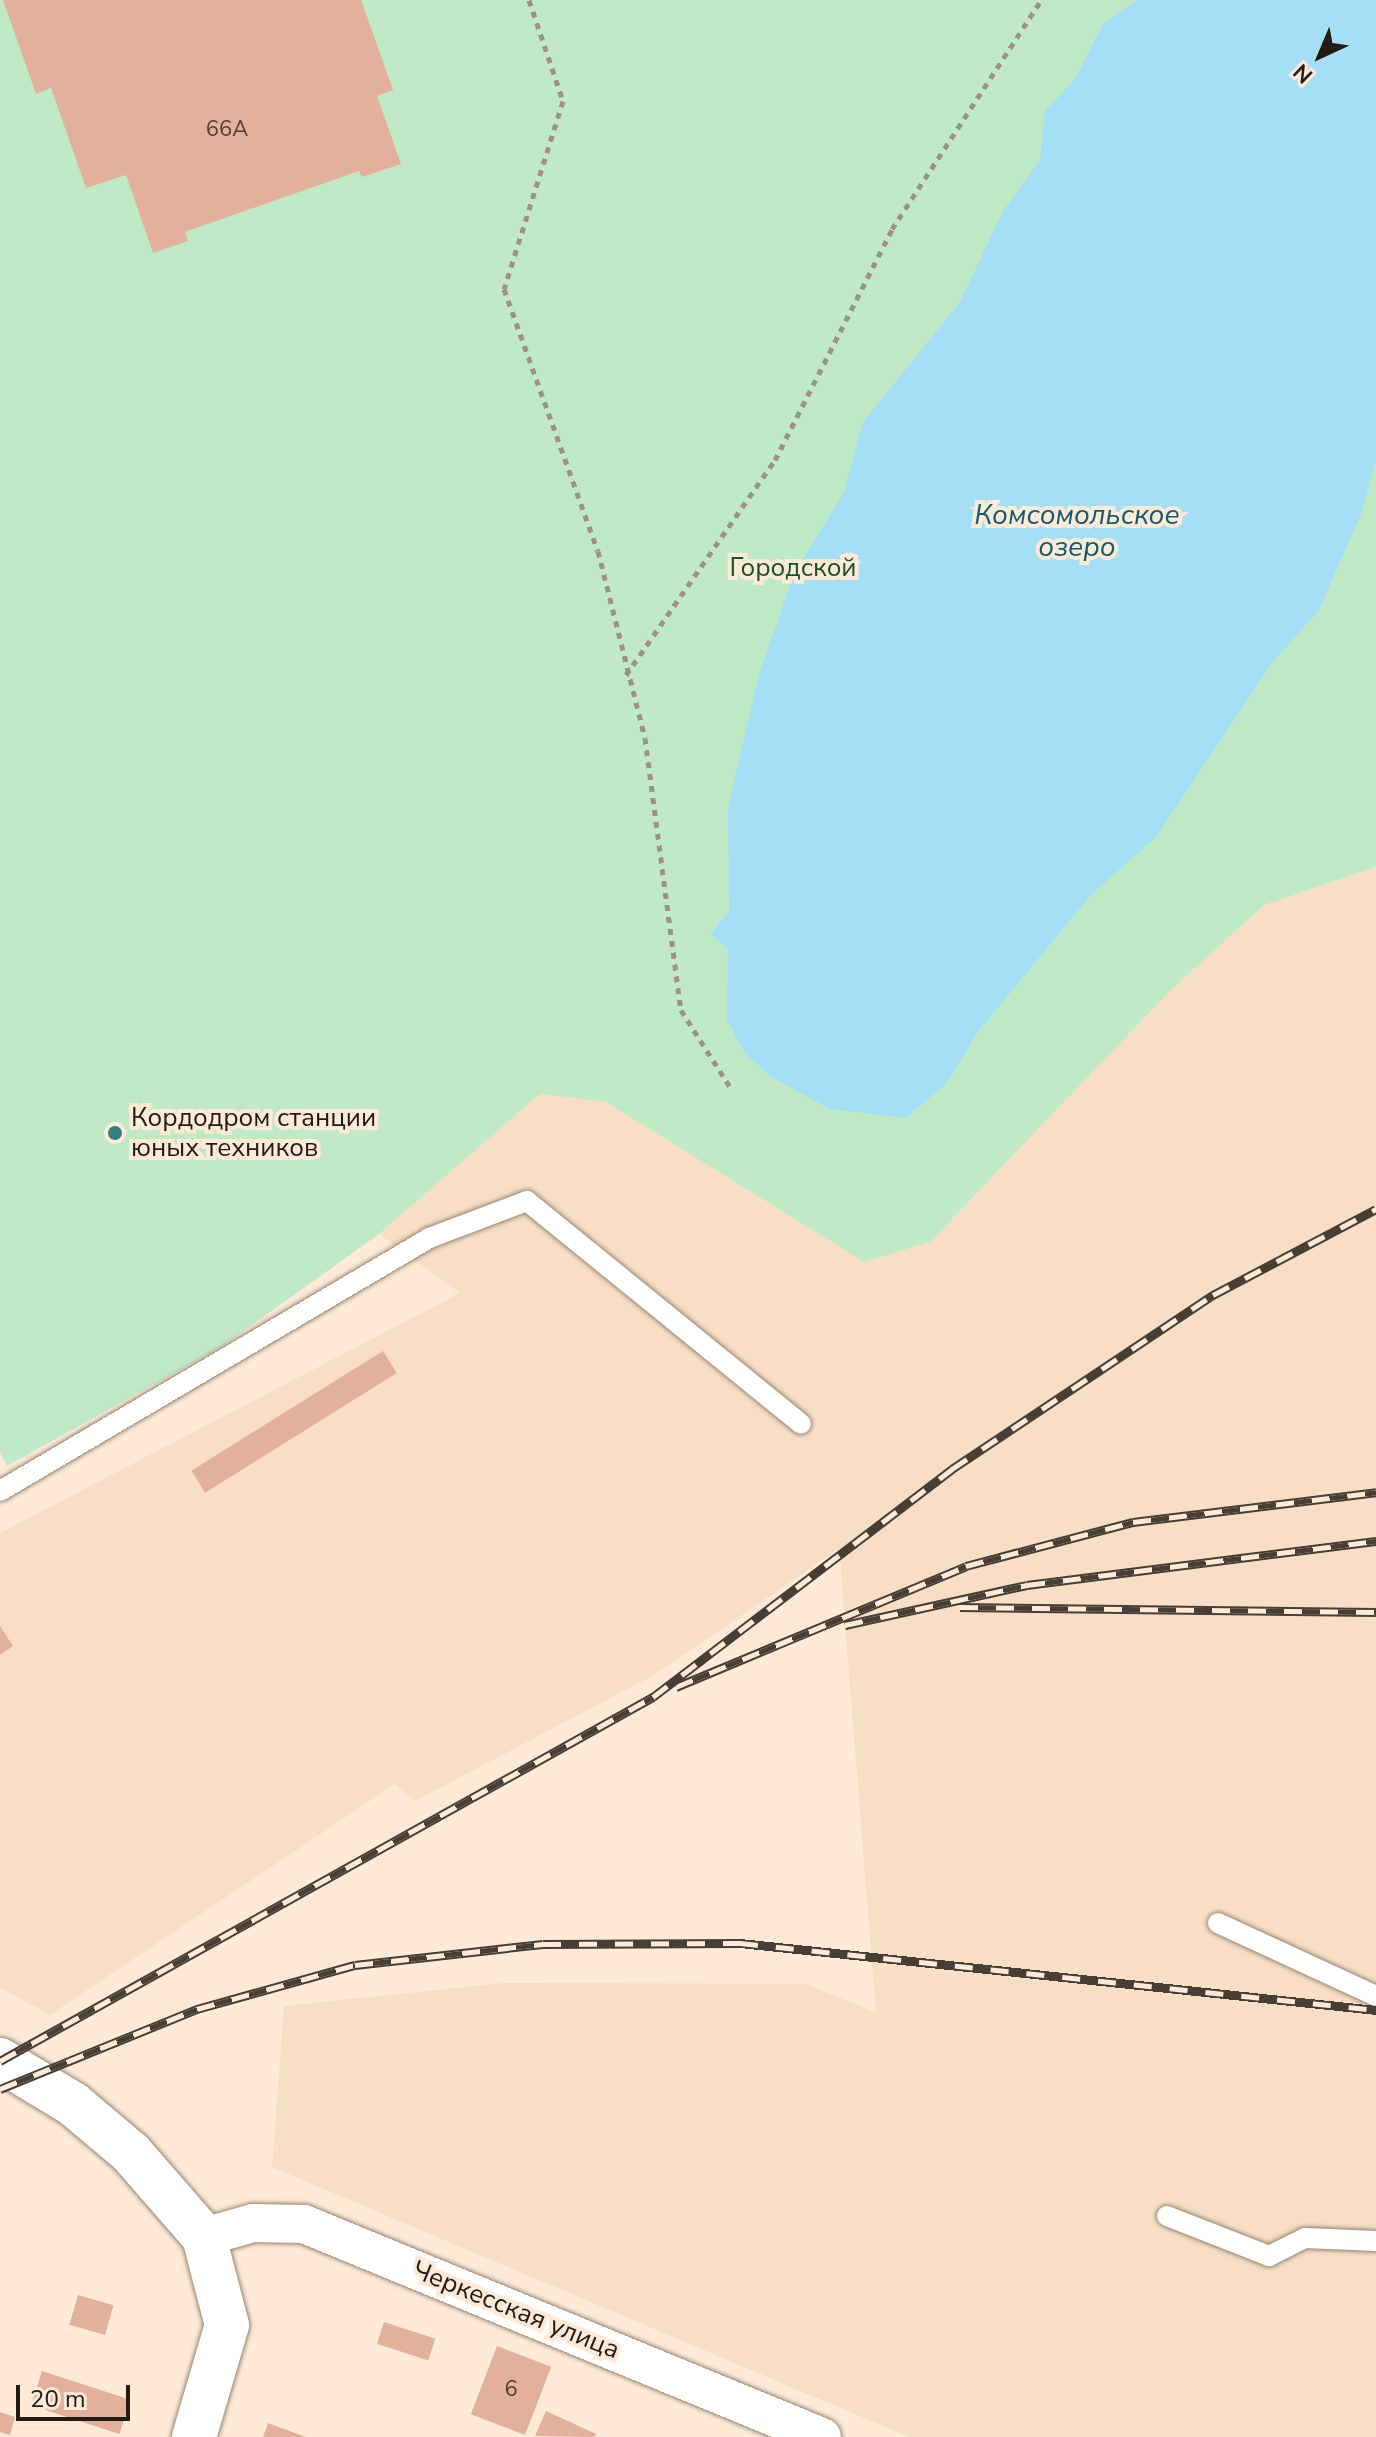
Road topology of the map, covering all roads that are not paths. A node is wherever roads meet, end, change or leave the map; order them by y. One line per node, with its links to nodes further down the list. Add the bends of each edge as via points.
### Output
1 (801, 1424): 2 (lane, via 527,1201 429,1238)
2 (0, 1491)
3 (1218, 1923): 4 (lane)
4 (1376, 1996)
5 (0, 2060): 7 (main road, via 73,2104 131,2153)
6 (1167, 2216): 8 (lane, via 1269,2256 1305,2238)
7 (204, 2237): 9 (main road, via 227,2325); 10 (street, Черкесская улица, via 253,2223 304,2224)
8 (1376, 2241)
9 (194, 2437)
10 (822, 2437)

